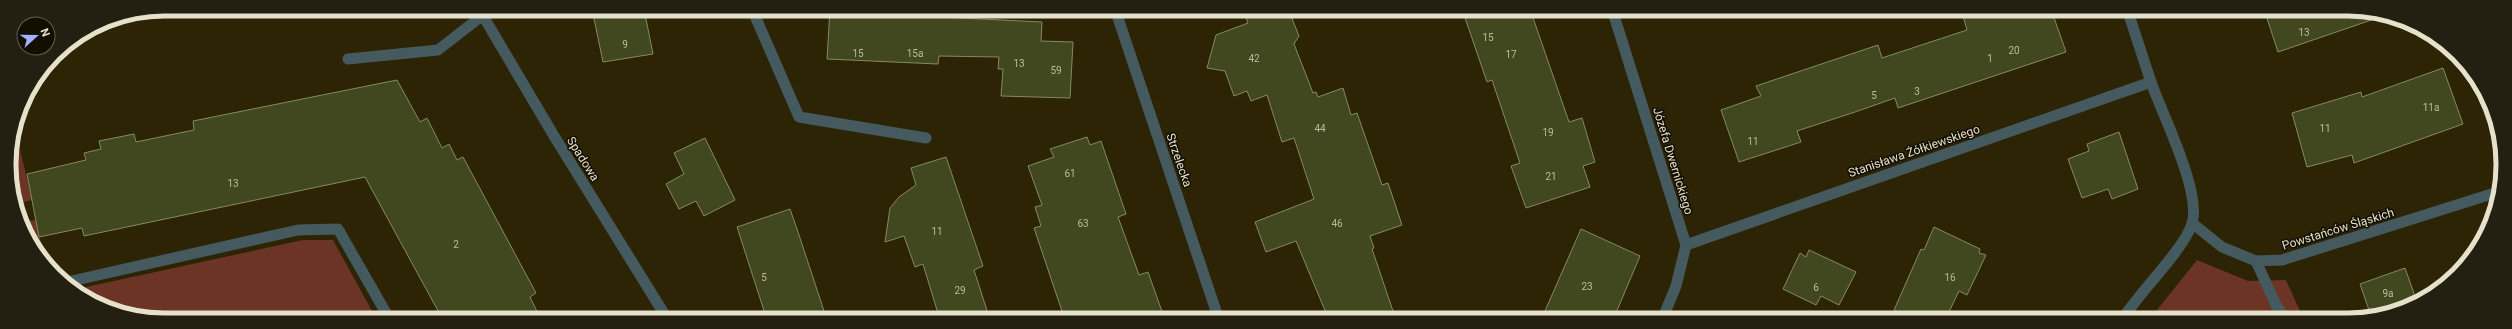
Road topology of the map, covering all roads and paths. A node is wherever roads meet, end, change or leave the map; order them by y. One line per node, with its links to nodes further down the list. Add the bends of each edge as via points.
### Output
1 (476, 16): 7 (street, via 438,50)
2 (483, 16): 16 (street, Spadowa)
3 (755, 16): 9 (street, via 799,117)
4 (1117, 16): 17 (street, Strzelecka)
5 (1614, 16): 12 (street, Józefa Dwernickiego)
6 (2129, 16): 8 (street)
7 (348, 59)
8 (2151, 82): 11 (street, via 2185,170 2193,204); 12 (street, Stanisława Żółkiewskiego)
9 (926, 138)
10 (2493, 194): 13 (street, Powstańców Śląskich, via 2282,260)
11 (2192, 223): 13 (street, Powstańców Śląskich, via 2222,247); 19 (street, via 2182,242)
12 (1686, 246): 18 (street, via 1676,286)
13 (2256, 261): 20 (street)
14 (73, 281): 15 (street, via 298,230 338,229)
15 (386, 313)
16 (664, 313)
17 (1217, 313)
18 (1665, 313)
19 (2127, 313)
20 (2281, 313)

